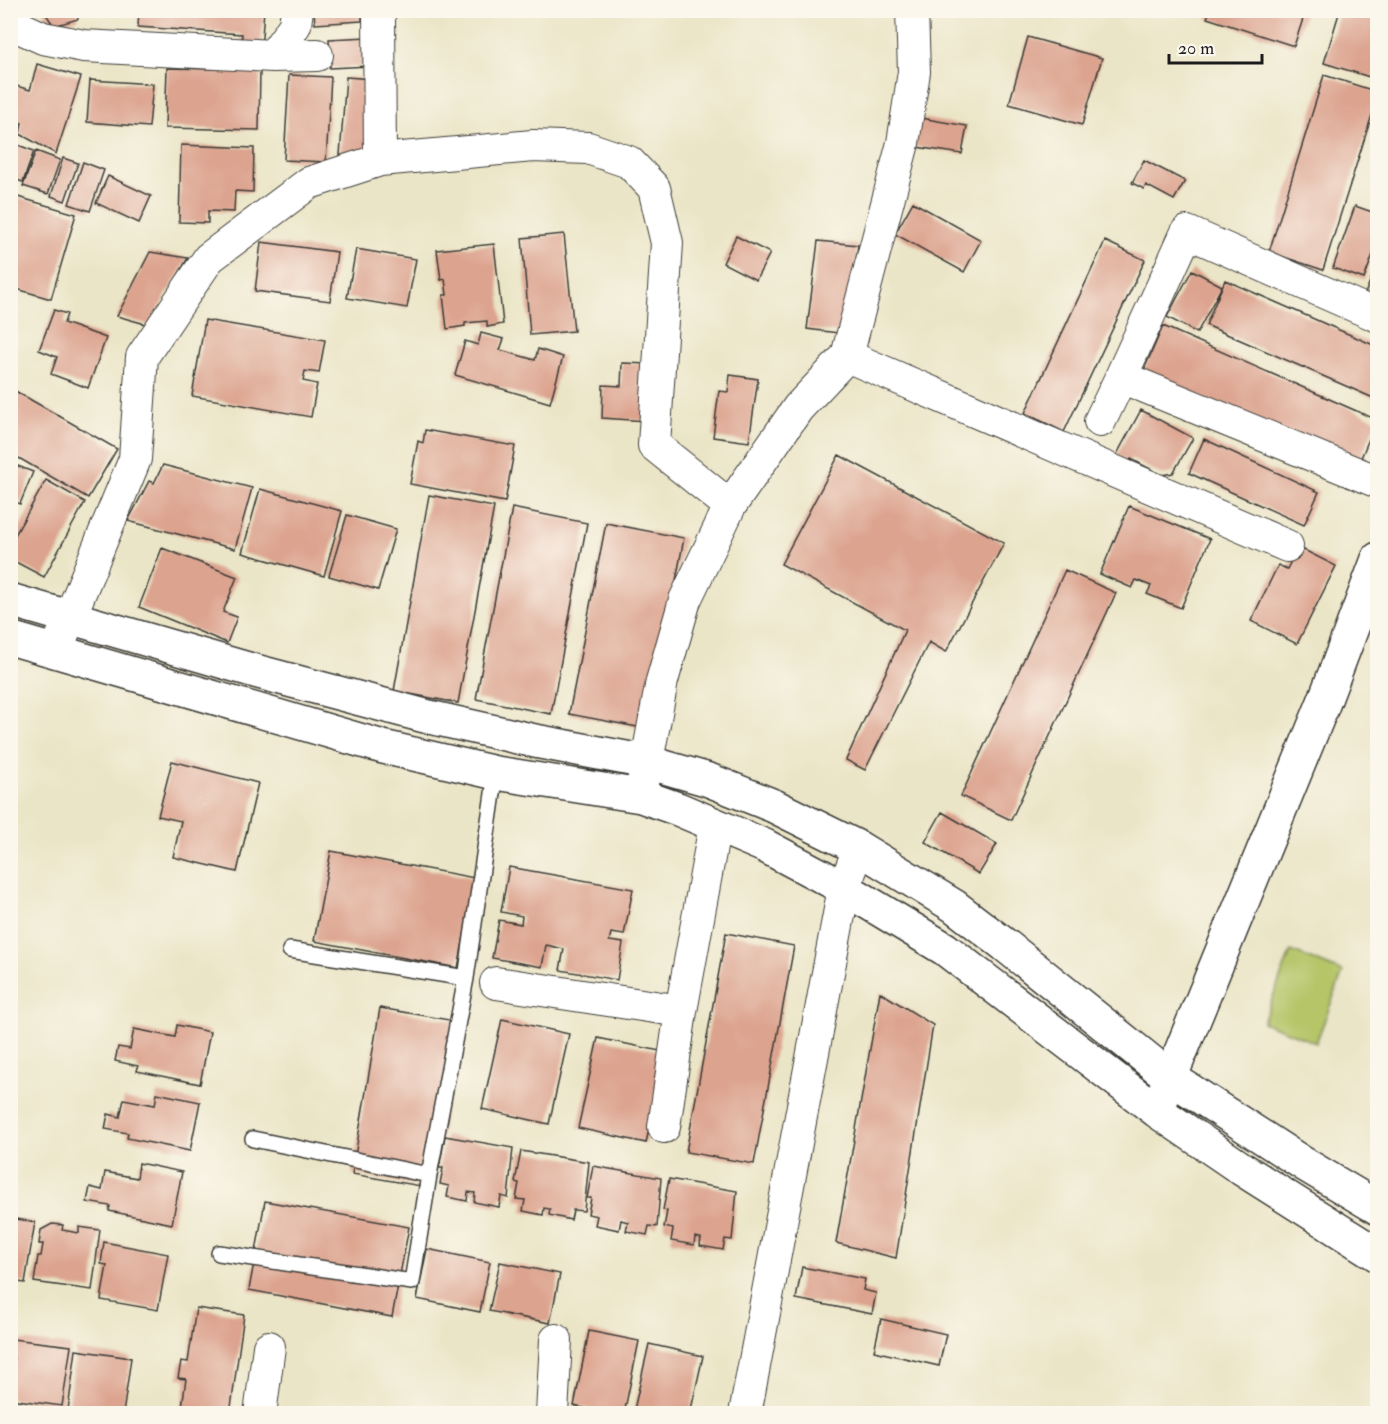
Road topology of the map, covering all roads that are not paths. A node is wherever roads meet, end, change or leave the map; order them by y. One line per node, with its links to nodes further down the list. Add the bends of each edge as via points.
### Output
1 (297, 10): 6 (street, via 295,24)
2 (379, 10): 7 (street)
3 (912, 10): 9 (street, via 914,72 903,143)
4 (10, 11): 6 (street, via 19,27 43,38 84,46)
5 (317, 55): 6 (street)
6 (273, 56)
7 (380, 160): 13 (street, via 533,146 588,148 629,162 654,188 667,243 654,445); 17 (street, via 309,183 209,258 142,357 135,459)
8 (1377, 316): 10 (street, via 1187,232)
9 (848, 356): 13 (street, via 798,408); 14 (street)
10 (1121, 377): 11 (street); 12 (street)
11 (1100, 421)
12 (1377, 482)
13 (730, 506): 20 (street, via 685,600 662,681)
14 (1287, 546)
15 (1377, 559): 30 (street, via 1324,702)
16 (10, 600): 17 (street)
17 (69, 618): 19 (street); 20 (street, via 425,716)
18 (10, 638): 19 (street)
19 (56, 651): 21 (street, via 383,747)
20 (647, 762): 22 (street); 24 (street, via 720,784)
21 (496, 773): 22 (street); 27 (lane)
22 (641, 796): 23 (street)
23 (715, 825): 25 (street, via 765,846); 29 (street)
24 (859, 848): 25 (street); 30 (street, via 954,906)
25 (844, 888): 31 (street, via 945,949); 42 (street)
26 (290, 950): 27 (lane)
27 (466, 978): 34 (lane)
28 (496, 983): 29 (street)
29 (681, 1011): 32 (street)
30 (1171, 1078): 31 (street); 35 (street)
31 (1157, 1111): 37 (street)
32 (664, 1126)
33 (253, 1139): 34 (lane)
34 (429, 1175): 36 (lane, via 412,1282)
35 (1377, 1208)
36 (219, 1253)
37 (1377, 1255)
38 (556, 1340): 41 (street)
39 (269, 1347): 40 (street)
40 (260, 1413)
41 (552, 1413)
42 (745, 1413)

